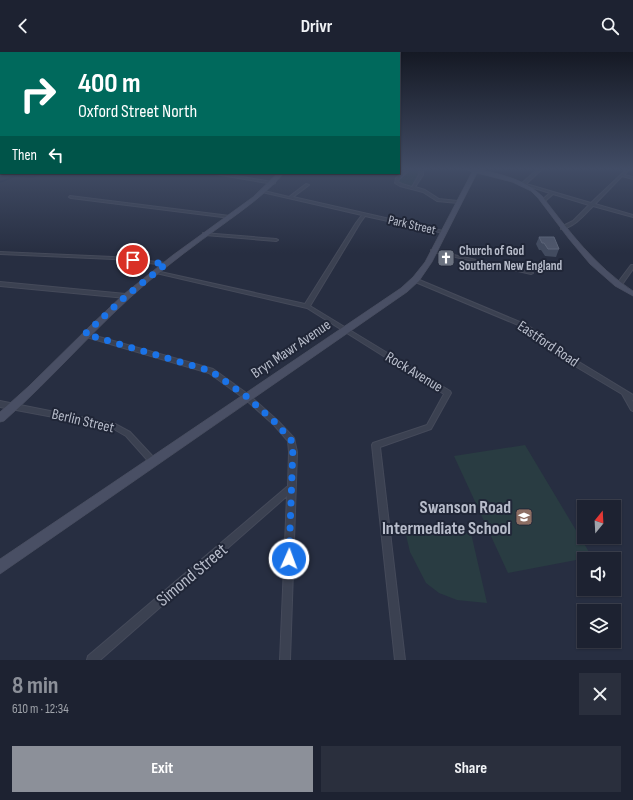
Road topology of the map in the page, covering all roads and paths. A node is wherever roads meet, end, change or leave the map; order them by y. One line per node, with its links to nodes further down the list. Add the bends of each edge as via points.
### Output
1 (258, 196): 16 (main road)
2 (283, 196): 10 (street, Park Street)
3 (432, 196): 12 (street, via 438,200)
4 (461, 196): 12 (main road, Bryn Mawr Avenue)
5 (539, 196): 11 (main road)
6 (548, 196): 11 (street)
7 (568, 196): 13 (street)
8 (600, 196): 13 (street)
9 (71, 197): 16 (street)
10 (290, 198): 14 (street, Park Street)
11 (543, 201): 17 (main road)
12 (458, 202): 18 (main road, Bryn Mawr Avenue)
13 (593, 204): 15 (street); 17 (street, via 574,222)
14 (364, 215): 18 (street, Park Street); 32 (street)
15 (633, 216)
16 (230, 217): 19 (main road)
17 (563, 228): 29 (main road, via 592,263)
18 (443, 232): 21 (main road, Bryn Mawr Avenue)
19 (205, 234): 20 (street); 23 (main road)
20 (276, 240)
21 (433, 251): 26 (street); 27 (main road, Bryn Mawr Avenue)
22 (0, 253): 23 (street, via 113,258)
23 (166, 264): 25 (main road)
24 (633, 266): 29 (street)
25 (156, 272): 31 (main road); 32 (street, Rock Avenue)
26 (531, 273)
27 (415, 280): 33 (main road, Bryn Mawr Avenue); 35 (street, Eastford Road, via 525,326 572,361)
28 (0, 284): 31 (street)
29 (619, 285): 30 (main road)
30 (633, 294)
31 (126, 296): 34 (main road)
32 (307, 306): 33 (street, Rock Avenue)
33 (346, 330): 36 (main road, Bryn Mawr Avenue); 47 (street, Rock Avenue, via 448,393 429,427 376,445)
34 (85, 334): 36 (street, via 205,368); 39 (main road)
35 (624, 393): 37 (street, Eastford Road); 40 (street)
36 (247, 397): 42 (main road, Bryn Mawr Avenue); 43 (street, via 276,423 293,443)
37 (633, 398)
38 (0, 404): 39 (street, Berlin Street)
39 (14, 407): 41 (main road); 42 (street, Berlin Street, via 113,426 128,434)
40 (633, 408)
41 (0, 418)
42 (153, 462): 44 (main road, Bryn Mawr Avenue)
43 (291, 488): 45 (street, Simond Street); 46 (street)
44 (0, 567)
45 (92, 660)
46 (285, 660)
47 (400, 660)

